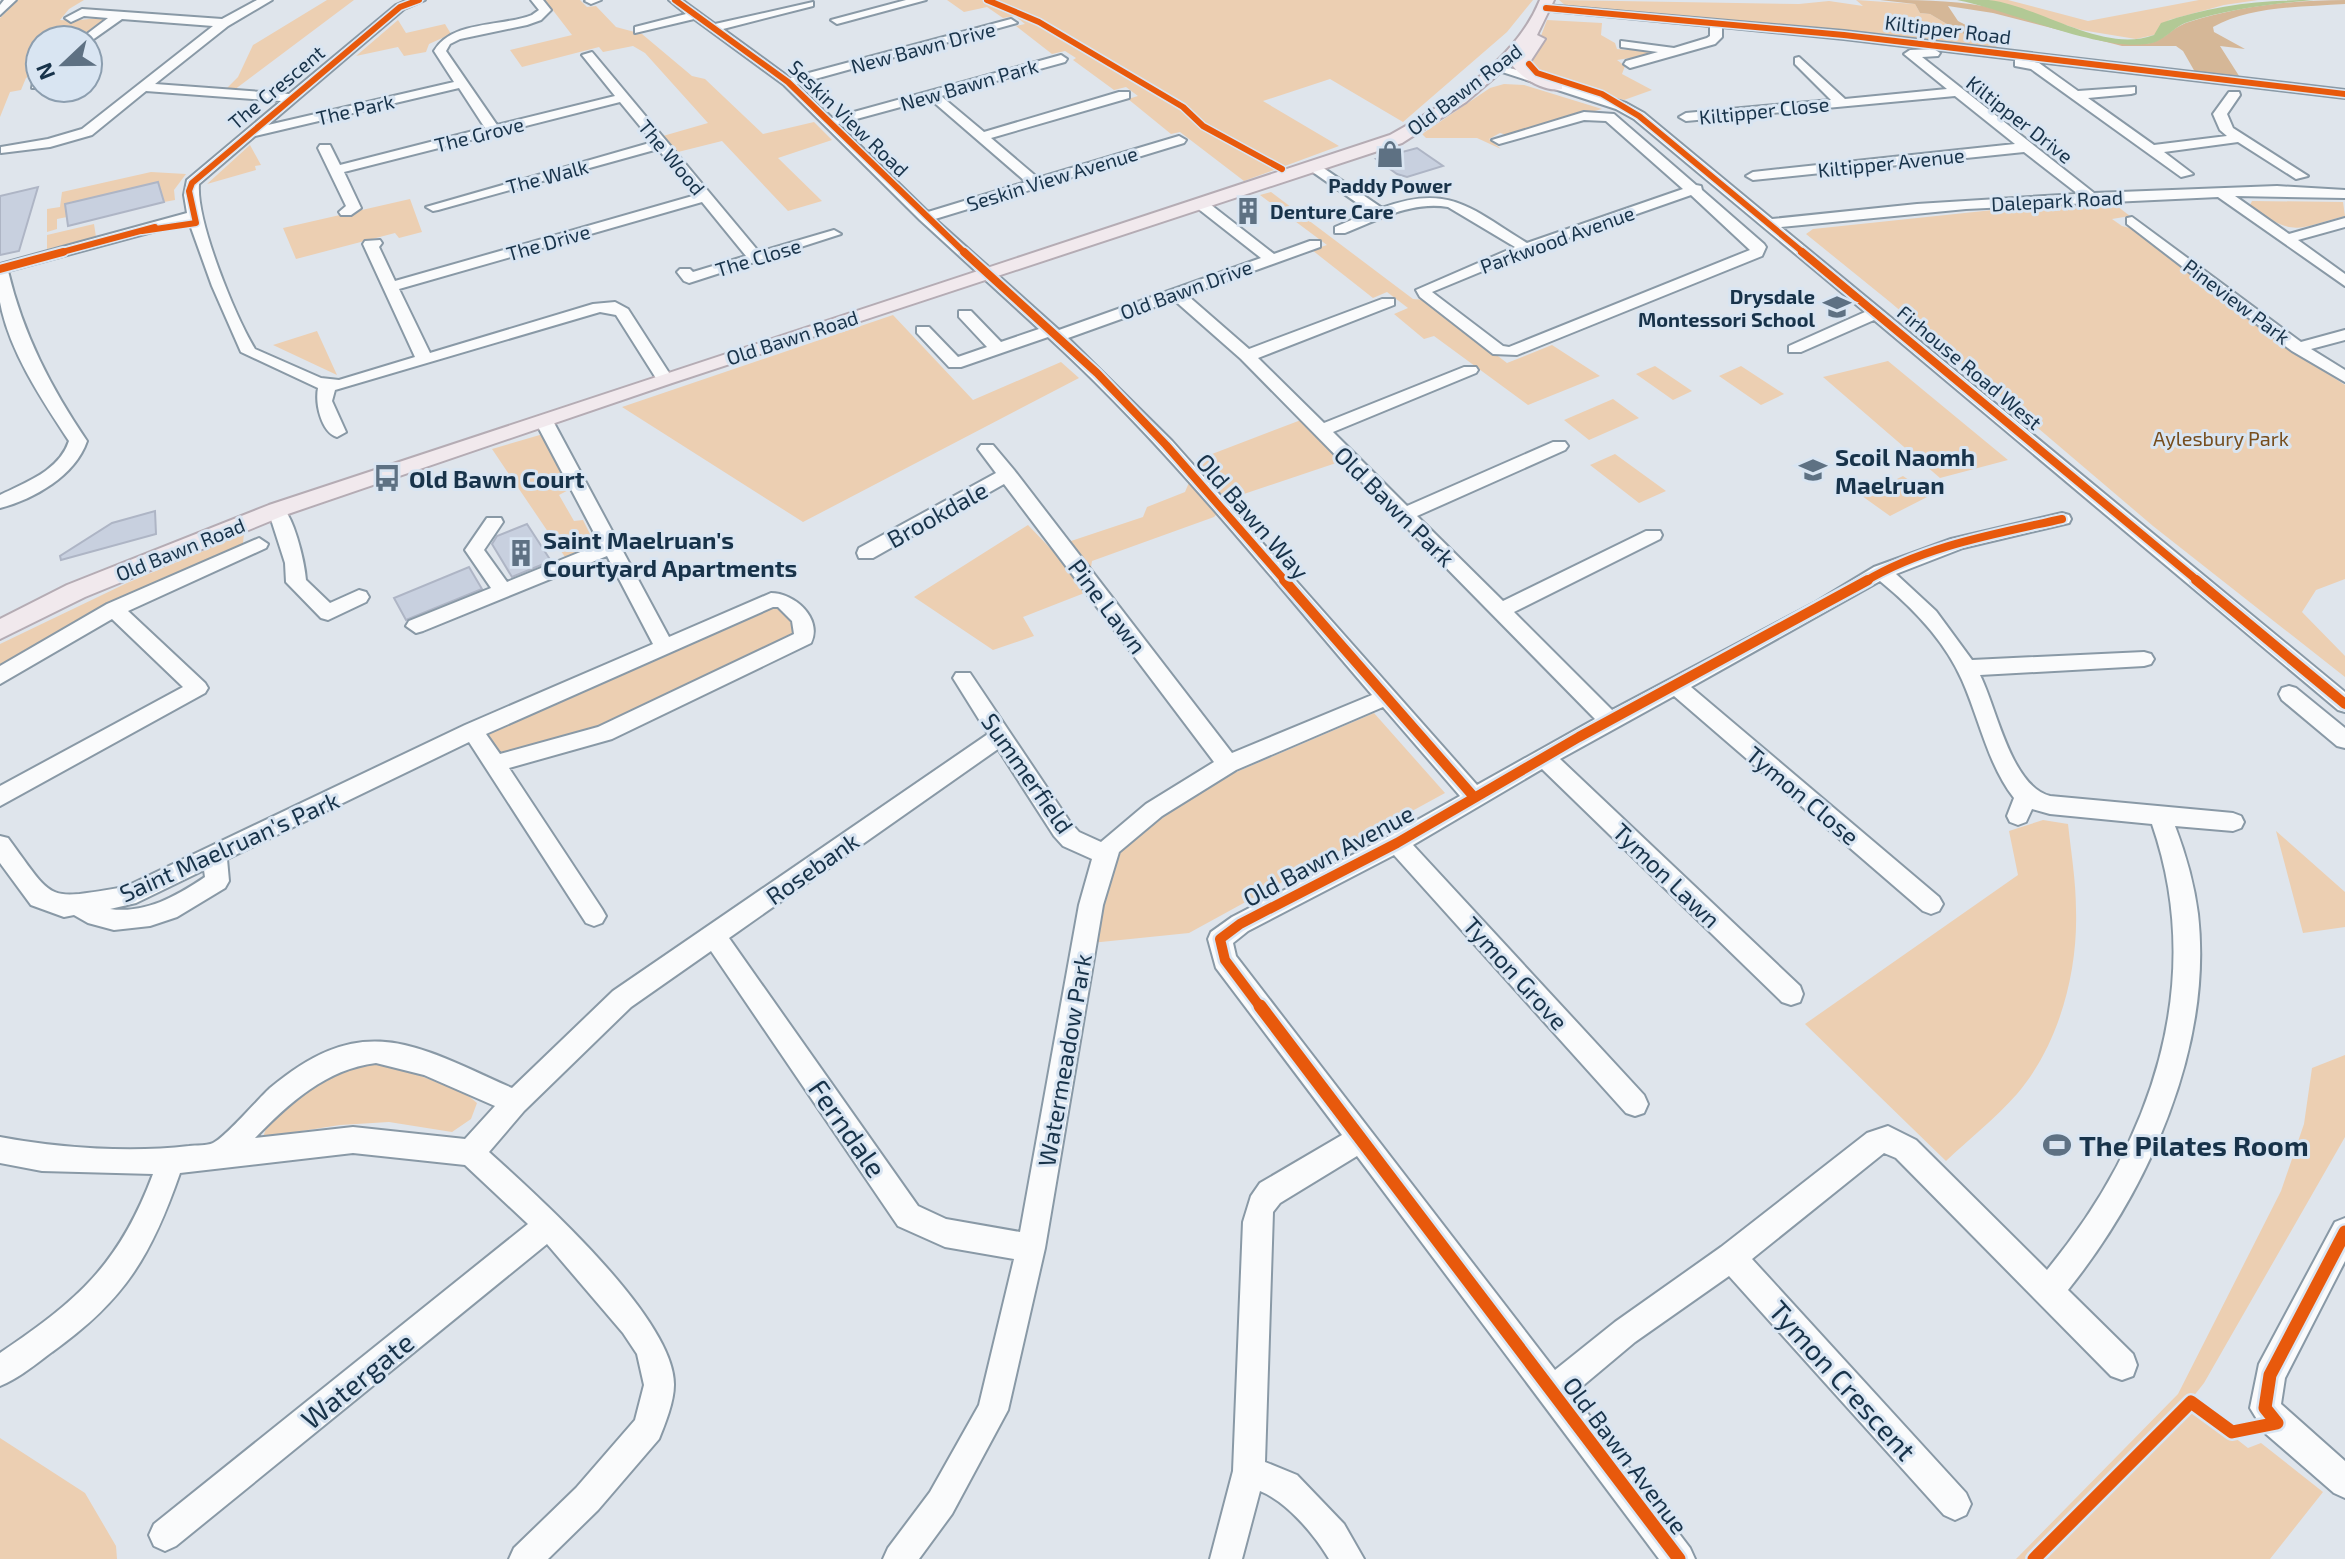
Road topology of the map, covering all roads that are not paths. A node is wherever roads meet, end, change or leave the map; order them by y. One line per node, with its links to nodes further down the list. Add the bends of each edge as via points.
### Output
1 (10, 0): 9 (street)
2 (266, 0): 13 (street)
3 (419, 0): 38 (street, The Crescent, via 400,7)
4 (537, 0): 27 (street, via 545,10 535,19 443,42 440,51)
5 (675, 0): 11 (street, Seskin View Road)
6 (920, 0): 7 (street, via 842,24)
7 (806, 2): 17 (street)
8 (1544, 10): 15 (street, Kiltipper Road); 25 (main road, Old Bawn Road, via 1522,46); 28 (main road, via 1540,36 1520,65)
9 (0, 12)
10 (119, 15): 12 (street, via 82,12); 13 (street); 16 (street)
11 (695, 15): 17 (street, Seskin View Road); 18 (street)
12 (71, 18)
13 (224, 23): 29 (street)
14 (1011, 23): 26 (street, New Bawn Drive)
15 (1716, 25): 20 (street, via 1711,41); 33 (street, Kiltipper Road, via 1872,38)
16 (104, 26)
17 (713, 28): 26 (street, Seskin View Road)
18 (639, 30)
19 (1625, 44): 20 (street)
20 (1675, 51): 24 (street)
21 (588, 55): 39 (street, The Wood)
22 (1061, 59): 34 (street, New Bawn Park)
23 (1799, 61): 40 (street, Kiltipper Close)
24 (1630, 64)
25 (1496, 68): 28 (street, Firhouse Road West); 30 (main road, Old Bawn Road)
26 (788, 82): 42 (street, Seskin View Road)
27 (461, 84): 43 (street); 44 (street, The Park)
28 (1556, 86): 30 (main road, via 1523,81); 73 (street, Firhouse Road West, via 1639,116)
29 (144, 87): 38 (street); 53 (street, via 87,132)
30 (1474, 87): 54 (main road, Old Bawn Road, via 1400,137)
31 (2131, 90): 36 (street)
32 (1958, 92): 36 (street, Kiltipper Drive, via 1910,54 2029,64); 40 (street, Kiltipper Close); 50 (street, Kiltipper Drive)
33 (2345, 94)
34 (933, 95): 42 (street, New Bawn Park); 45 (street)
35 (1124, 95): 45 (street)
36 (2075, 95): 52 (street, Kiltipper Drive)
37 (2234, 95): 46 (street, via 2220,114 2227,130)
38 (291, 98): 44 (street, The Crescent)
39 (622, 98): 43 (street, The Grove); 49 (street, The Wood)
40 (1841, 102): 41 (street, Kiltipper Close)
41 (1686, 117)
42 (830, 122): 69 (street, Seskin View Road)
43 (493, 130): 55 (street, The Grove)
44 (248, 134): 70 (street, The Crescent, via 192,183)
45 (982, 137): 59 (street)
46 (2240, 138): 52 (street); 58 (street)
47 (1179, 140): 59 (street, Seskin View Avenue)
48 (1499, 140): 60 (street, via 1584,116 1609,117)
49 (660, 144): 63 (street, The Wood); 66 (street, The Walk)
50 (2029, 147): 57 (street, Kiltipper Avenue); 64 (street, Kiltipper Drive)
51 (325, 148): 55 (street)
52 (2153, 149): 56 (street, Kiltipper Drive)
53 (6, 150)
54 (1314, 168): 65 (main road, Old Bawn Road); 68 (street)
55 (335, 170): 67 (street, via 354,208)
56 (2186, 174)
57 (1753, 176)
58 (2301, 176)
59 (1035, 183): 69 (street, Seskin View Avenue)
60 (1696, 189): 79 (street, Parkwood Avenue); 79 (street, Parkwood Avenue, via 1753,240 1757,253 1511,352 1499,351 1425,294 1427,286)
61 (2222, 193): 62 (street, Dalepark Road); 64 (street, Dalepark Road); 76 (street)
62 (2345, 194)
63 (705, 197): 80 (street, The Wood); 86 (street, The Drive)
64 (2090, 197): 73 (street, Dalepark Road)
65 (1201, 204): 81 (street); 84 (main road, Old Bawn Road)
66 (433, 207)
67 (346, 212)
68 (1382, 214): 74 (street); 79 (street, via 1441,200)
69 (925, 217): 84 (street, Seskin View Road)
70 (195, 219): 82 (street); 102 (street, The Crescent, via 249,352)
71 (2132, 221): 94 (street, Pineview Park)
72 (2345, 222): 76 (street)
73 (1769, 224): 89 (street, Firhouse Road West)
74 (1340, 230)
75 (834, 234): 80 (street, The Close)
76 (2287, 239): 85 (street)
77 (375, 243): 86 (street, via 370,244)
78 (1315, 244): 81 (street, Old Bawn Drive)
79 (1526, 248)
80 (756, 258): 83 (street, The Close, via 689,278)
81 (1271, 259): 87 (street, Old Bawn Drive)
82 (0, 269): 109 (street, via 9,315 35,371 78,441 65,465)
83 (685, 272)
84 (988, 274): 92 (street, Old Bawn Way); 101 (main road, Old Bawn Road)
85 (2345, 281)
86 (391, 287): 98 (street)
87 (1176, 293): 92 (street, Old Bawn Drive); 97 (street, Old Bawn Park)
88 (1388, 302): 97 (street)
89 (1877, 313): 96 (street); 133 (street, Firhouse Road West)
90 (965, 314): 95 (street)
91 (923, 330): 95 (street, Old Bawn Drive, via 955,364)
92 (1054, 333): 95 (street, Old Bawn Drive); 132 (street, Old Bawn Way, via 1166,445)
93 (2345, 335): 94 (street)
94 (2298, 348): 100 (street, Pineview Park)
95 (998, 349)
96 (1795, 349)
97 (1247, 356): 104 (street, Old Bawn Park)
98 (425, 360): 101 (street, via 599,307 615,307); 102 (street)
99 (1470, 370): 104 (street)
100 (2345, 377)
101 (665, 379): 103 (main road, Old Bawn Road)
102 (327, 386): 105 (street, via 324,401)
103 (544, 421): 110 (main road, Old Bawn Road); 116 (street)
104 (1321, 431): 111 (street, Old Bawn Park)
105 (337, 432)
106 (1559, 446): 111 (street)
107 (987, 449): 108 (street, Pine Lawn)
108 (1008, 474): 117 (street, Brookdale); 140 (street, Pine Lawn)
109 (0, 502)
110 (277, 510): 120 (street, via 296,582 318,606 328,613); 124 (main road, Old Bawn Road, via 76,591)
111 (1403, 515): 122 (street, Old Bawn Park)
112 (2062, 519): 118 (street, Old Bawn Avenue, via 1958,543)
113 (494, 522): 119 (street, via 474,550)
114 (1653, 535): 122 (street)
115 (259, 544): 121 (street)
116 (611, 547): 119 (street); 125 (street)
117 (866, 553)
118 (1881, 572): 127 (street, via 1918,603); 130 (street, Old Bawn Avenue)
119 (503, 590): 123 (street)
120 (359, 597)
121 (114, 609): 128 (street); 141 (street, via 198,688)
122 (1499, 611): 134 (street, Old Bawn Park)
123 (416, 626)
124 (0, 630)
125 (664, 646): 135 (street, Saint Maelruan's Park); 139 (street, Saint Maelruan's Park, via 771,600 783,600 806,629 804,638 604,733)
126 (2144, 659): 127 (street)
127 (1967, 668): 143 (street, via 2022,806)
128 (0, 676)
129 (963, 678): 136 (street, Summerfield)
130 (1676, 686): 134 (street, Old Bawn Avenue); 148 (street, Tymon Close)
131 (2289, 694): 137 (street)
132 (1385, 698): 140 (street, Watermeadow Park); 142 (street, Old Bawn Way)
133 (2345, 704)
134 (1610, 721): 138 (street, Old Bawn Avenue)
135 (473, 731): 139 (street); 146 (street, Saint Maelruan's Park, via 215,857 217,881 193,899 148,918 93,917 80,907 39,898)
136 (1001, 736): 147 (street, Summerfield, via 1062,829 1071,839); 150 (street, Rosebank)
137 (2345, 740)
138 (1544, 757): 142 (street, Old Bawn Avenue); 151 (street, Tymon Lawn)
139 (495, 764): 149 (street)
140 (1228, 764): 147 (street, Watermeadow Park, via 1154,810)
141 (0, 797)
142 (1474, 797): 145 (street, Old Bawn Avenue)
143 (2161, 817): 144 (street); 163 (street, via 2173,844 2188,945 2179,1035 2155,1112 2110,1209)
144 (2233, 822)
145 (1397, 843): 153 (street, Tymon Grove); 154 (street, Old Bawn Avenue, via 1220,939 1225,960)
146 (0, 845)
147 (1105, 854): 161 (street, Watermeadow Park, via 1091,905)
148 (1931, 904)
149 (594, 916)
150 (714, 936): 152 (street, Rosebank, via 622,999); 161 (street, Ferndale, via 908,1216 945,1233)
151 (1791, 994)
152 (515, 1102): 156 (street); 157 (street, via 417,1062 378,1051 354,1053 291,1087)
153 (1635, 1104)
154 (1359, 1140): 166 (street, Old Bawn Avenue); 167 (street, via 1270,1193 1261,1206)
155 (0, 1150): 158 (street, via 42,1158)
156 (471, 1153): 157 (street, via 353,1140); 159 (street)
157 (221, 1155): 158 (street)
158 (171, 1161): 165 (street, via 123,1267 69,1323)
159 (549, 1225): 170 (street, Watergate); 171 (street, via 650,1348 659,1385 648,1428 587,1499)
160 (2345, 1232): 168 (street, via 2270,1375 2265,1408)
161 (1031, 1248): 172 (street, Watermeadow Park, via 993,1410 941,1503)
162 (1731, 1257): 163 (street, via 1877,1142 1888,1139 1906,1149); 166 (street); 169 (street, Tymon Crescent)
163 (2049, 1291): 164 (street)
164 (2122, 1365)
165 (0, 1371)
166 (1553, 1391): 175 (street, Old Bawn Avenue)
167 (1249, 1471): 173 (street); 174 (street, via 1286,1486 1333,1535)
168 (2345, 1482)
169 (1955, 1504)
170 (165, 1535)
171 (525, 1559)
172 (899, 1559)
173 (1226, 1559)
174 (1348, 1559)
175 (1679, 1559)

